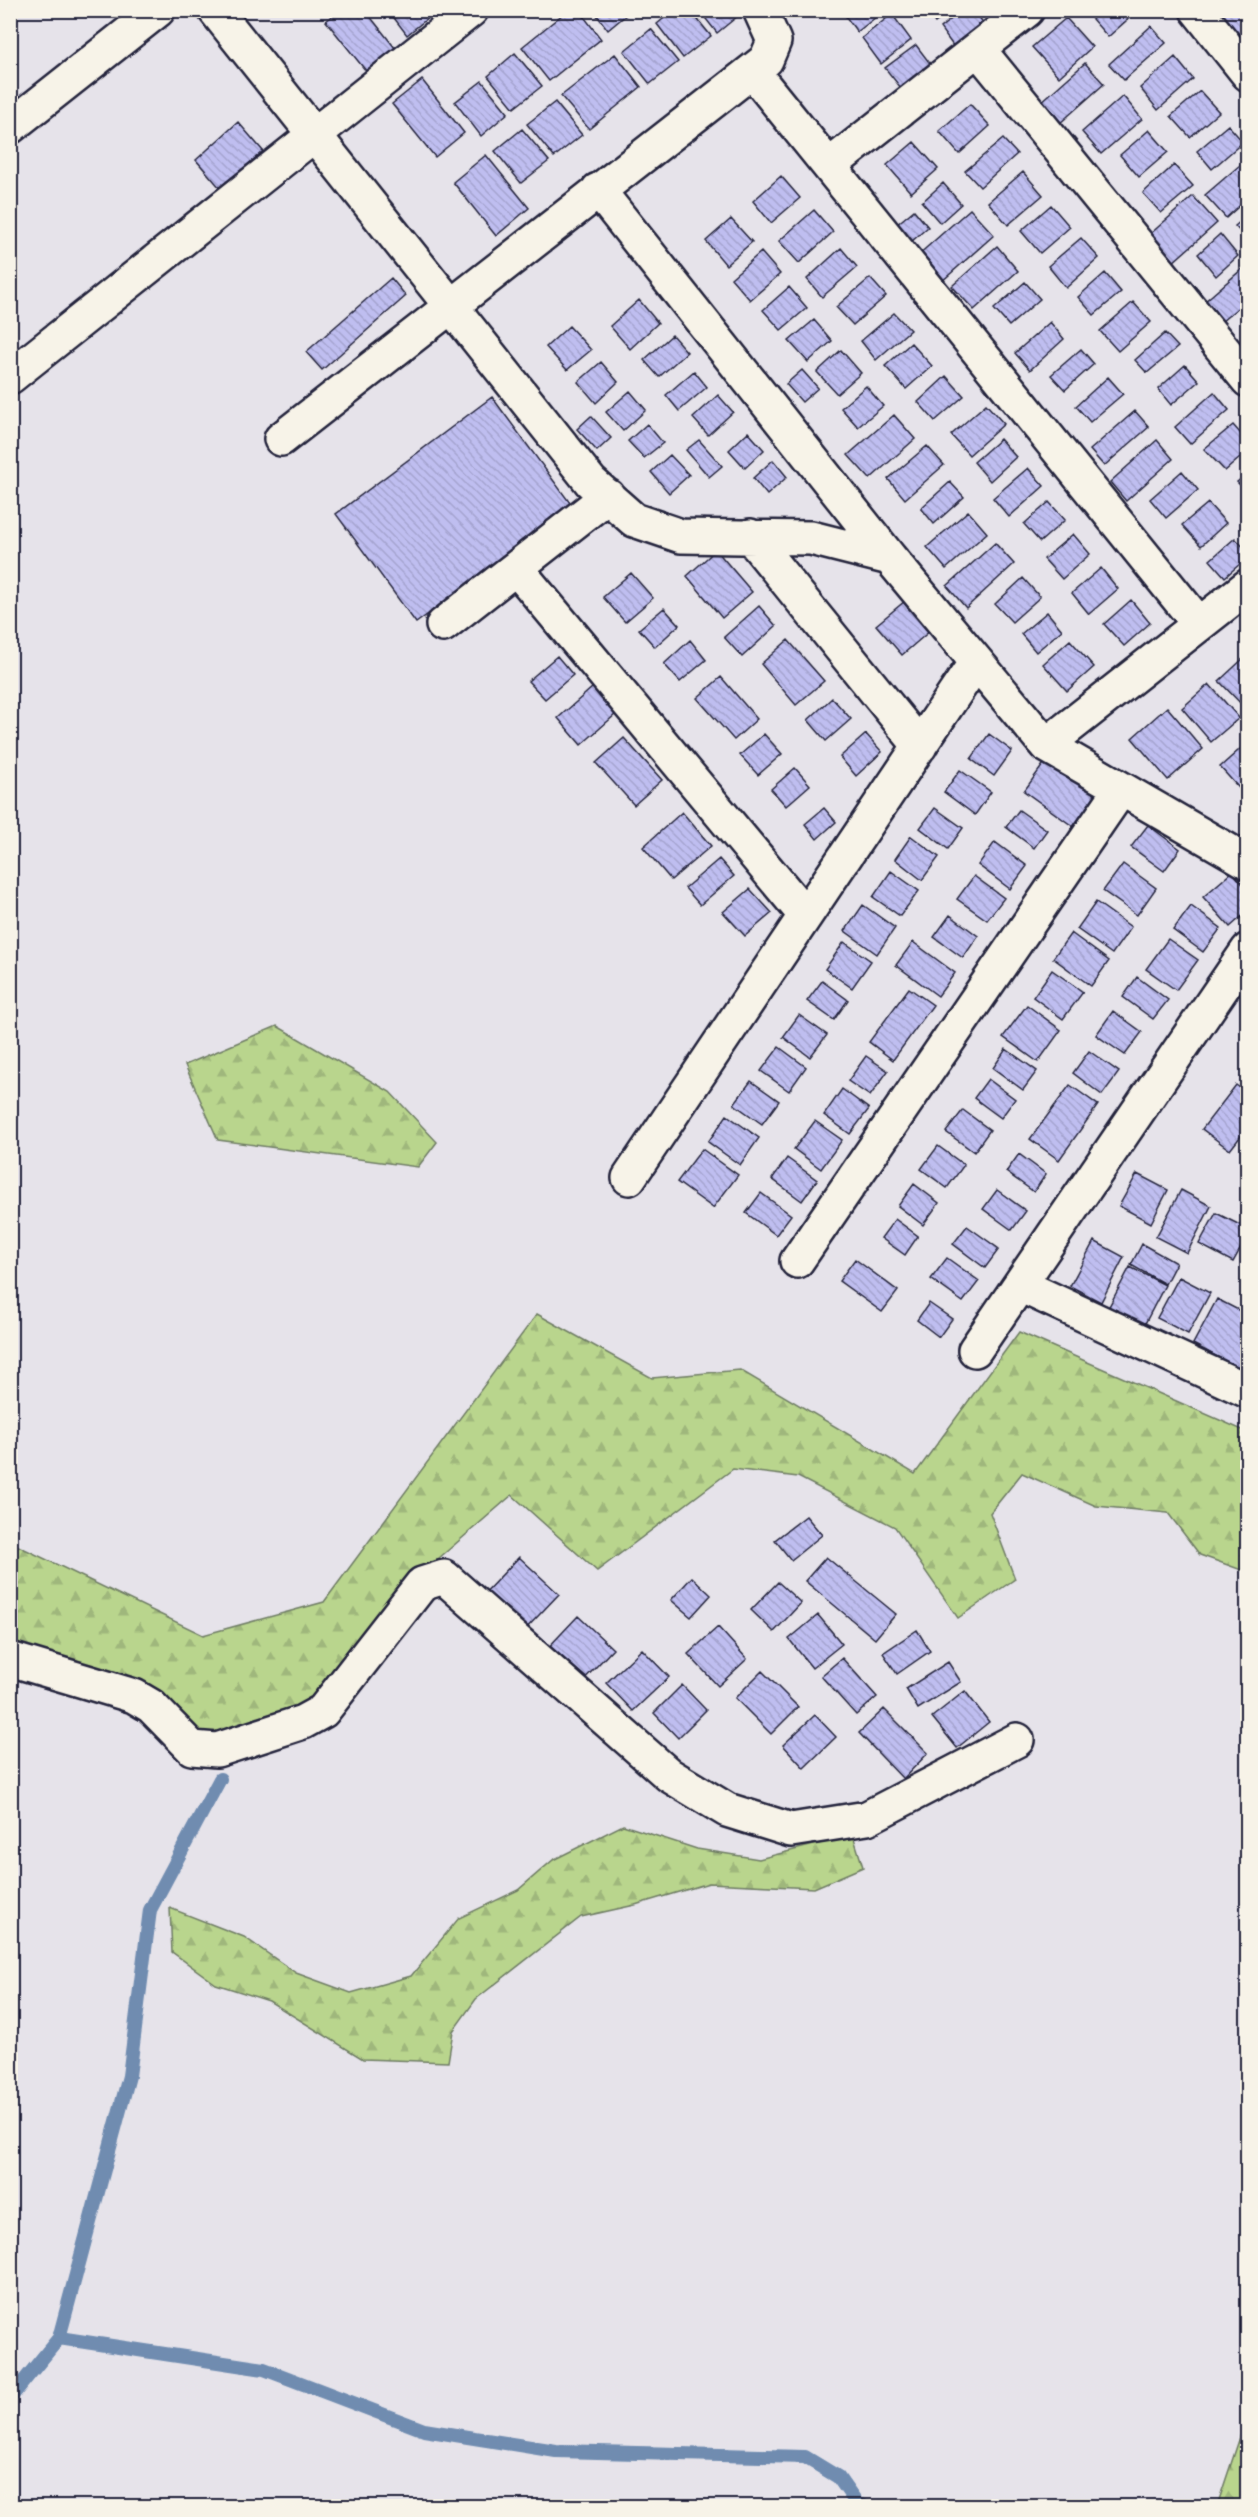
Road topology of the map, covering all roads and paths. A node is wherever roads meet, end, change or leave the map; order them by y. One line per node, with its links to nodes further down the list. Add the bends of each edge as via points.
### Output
1 (158, 10): 10 (street)
2 (215, 10): 11 (street)
3 (471, 10): 11 (street)
4 (760, 10): 8 (street, via 774,41 766,60)
5 (1197, 10): 9 (street)
6 (1017, 13): 7 (street)
7 (978, 49): 12 (street); 16 (street)
8 (752, 71): 12 (street); 13 (street)
9 (1248, 74)
10 (10, 127)
11 (315, 136): 14 (street); 15 (street)
12 (829, 166): 23 (street)
13 (598, 190): 14 (street); 20 (street)
14 (450, 305): 17 (street); 18 (street, via 591,482)
15 (10, 377)
16 (1248, 380)
17 (280, 439)
18 (608, 496): 19 (street, via 634,520 681,536); 21 (street)
19 (750, 536): 20 (street, via 811,538); 27 (street)
20 (890, 558): 25 (street)
21 (516, 568): 24 (street); 30 (street)
22 (1248, 586): 23 (street)
23 (1199, 624): 26 (street)
24 (443, 625)
25 (976, 662): 26 (street); 27 (street)
26 (1046, 745): 28 (street)
27 (920, 746): 30 (street)
28 (1121, 789): 29 (street); 33 (street)
29 (1244, 855)
30 (805, 915): 32 (street)
31 (1248, 950): 34 (street)
32 (629, 1178)
33 (797, 1261)
34 (1020, 1285): 35 (street); 36 (street)
35 (975, 1350)
36 (1248, 1391)
37 (10, 1659): 38 (street, via 134,1696 151,1706 192,1748 217,1750 303,1722 322,1711 422,1584 444,1577 669,1775 727,1810 791,1830 867,1818)
38 (1017, 1740)

